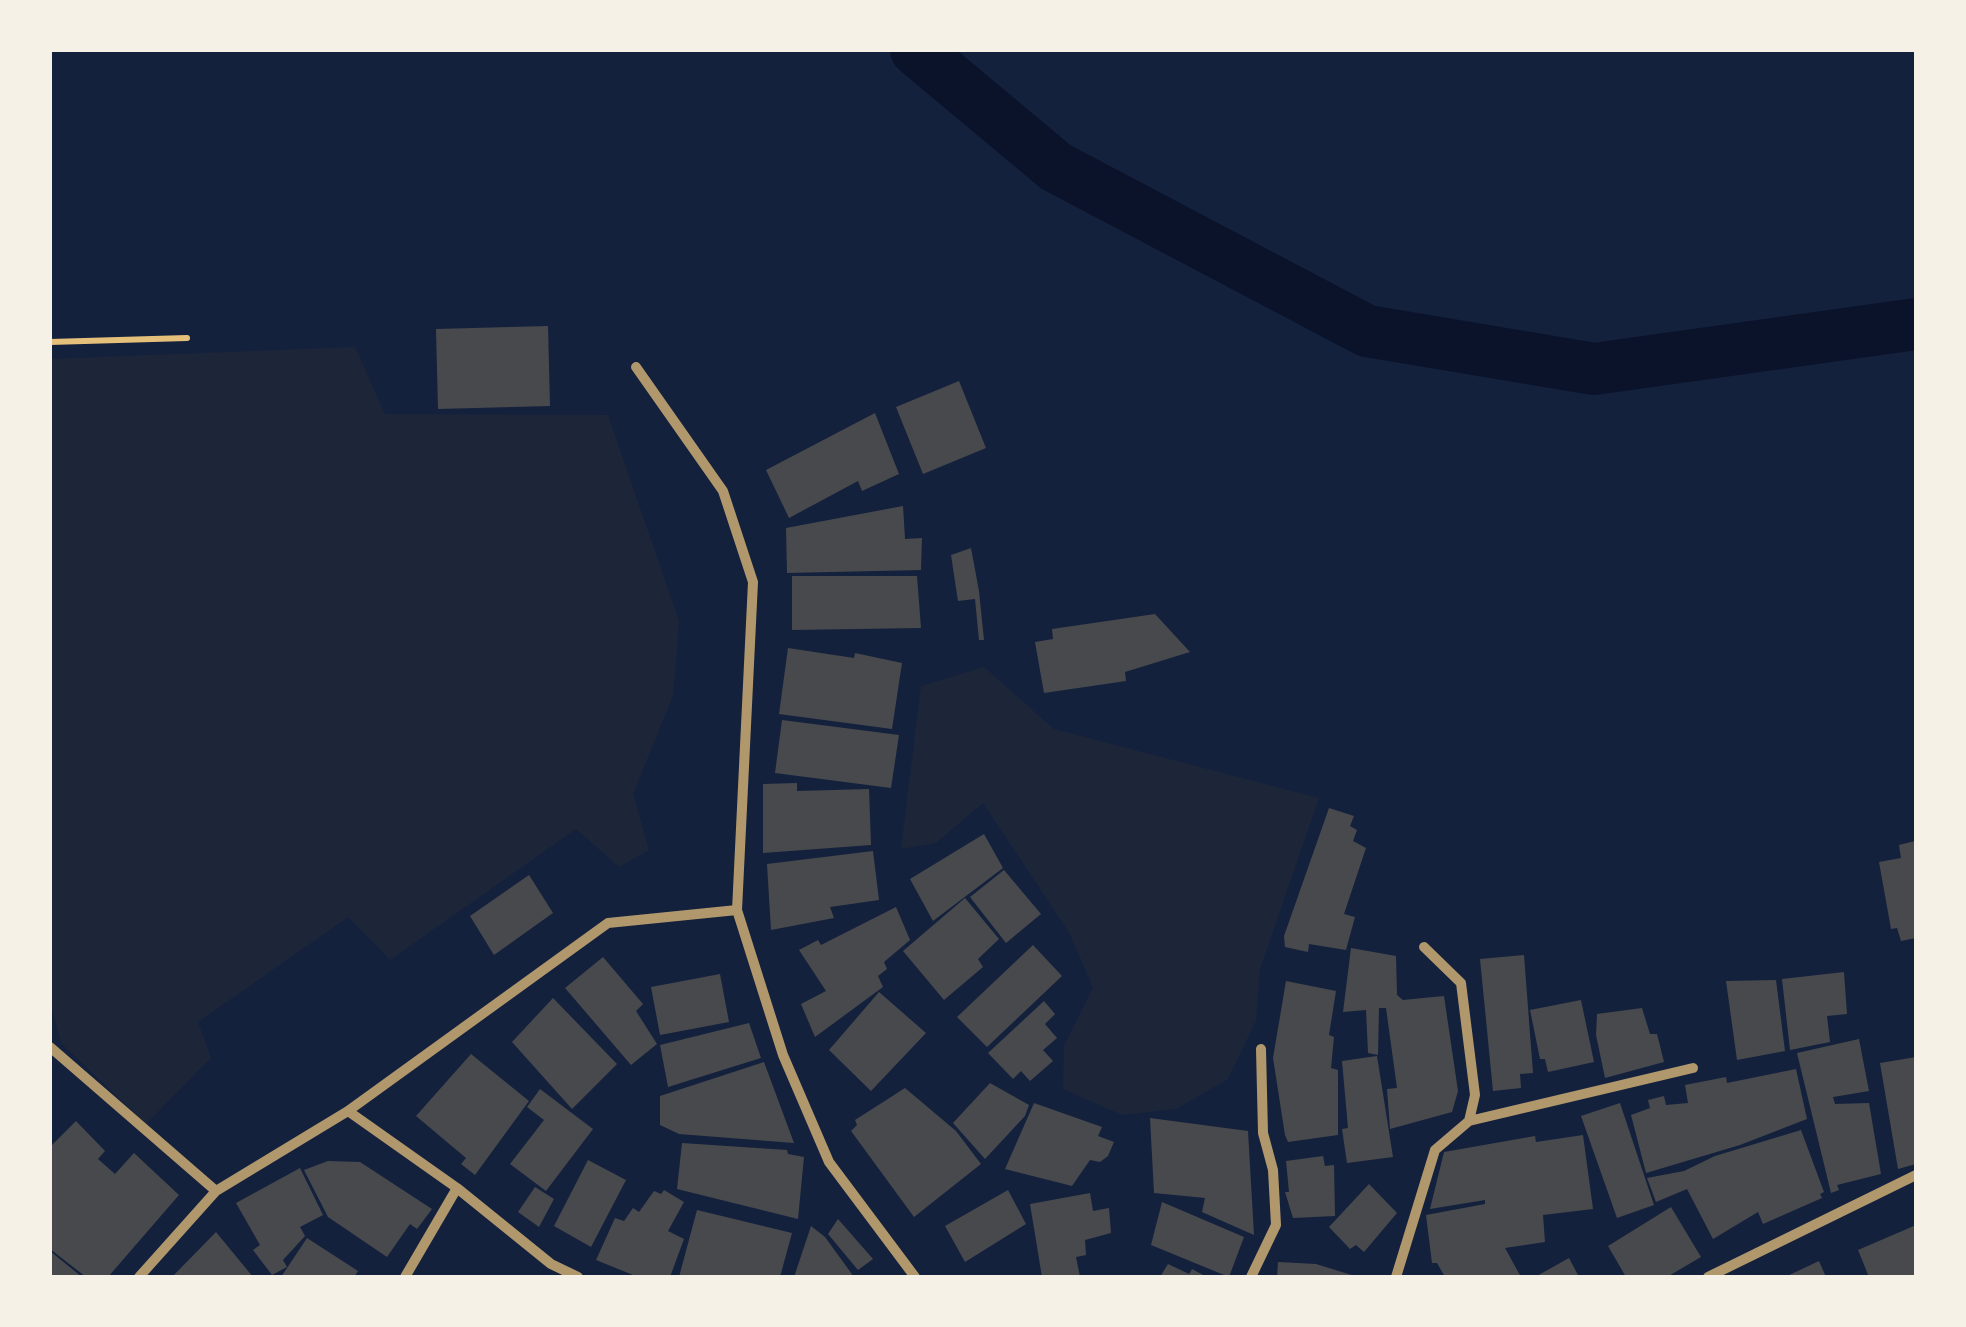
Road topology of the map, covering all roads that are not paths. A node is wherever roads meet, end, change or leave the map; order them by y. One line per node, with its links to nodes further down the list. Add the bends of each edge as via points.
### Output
1 (636, 367): 2 (street, via 723,491 753,582)
2 (737, 910): 7 (street, via 608,923); 15 (street, via 782,1055 829,1162)
3 (1424, 946): 8 (street, via 1461,983 1475,1095)
4 (50, 1047): 11 (street)
5 (1260, 1049): 16 (street, via 1276,1225)
6 (1693, 1068): 8 (street)
7 (348, 1111): 10 (street); 11 (street)
8 (1468, 1122): 17 (street, via 1435,1150)
9 (1916, 1176): 18 (street)
10 (457, 1188): 13 (street); 14 (street, via 551,1264)
11 (216, 1191): 12 (street)
12 (139, 1277)
13 (405, 1277)
14 (578, 1277)
15 (914, 1277)
16 (1251, 1277)
17 (1396, 1277)
18 (1708, 1277)

